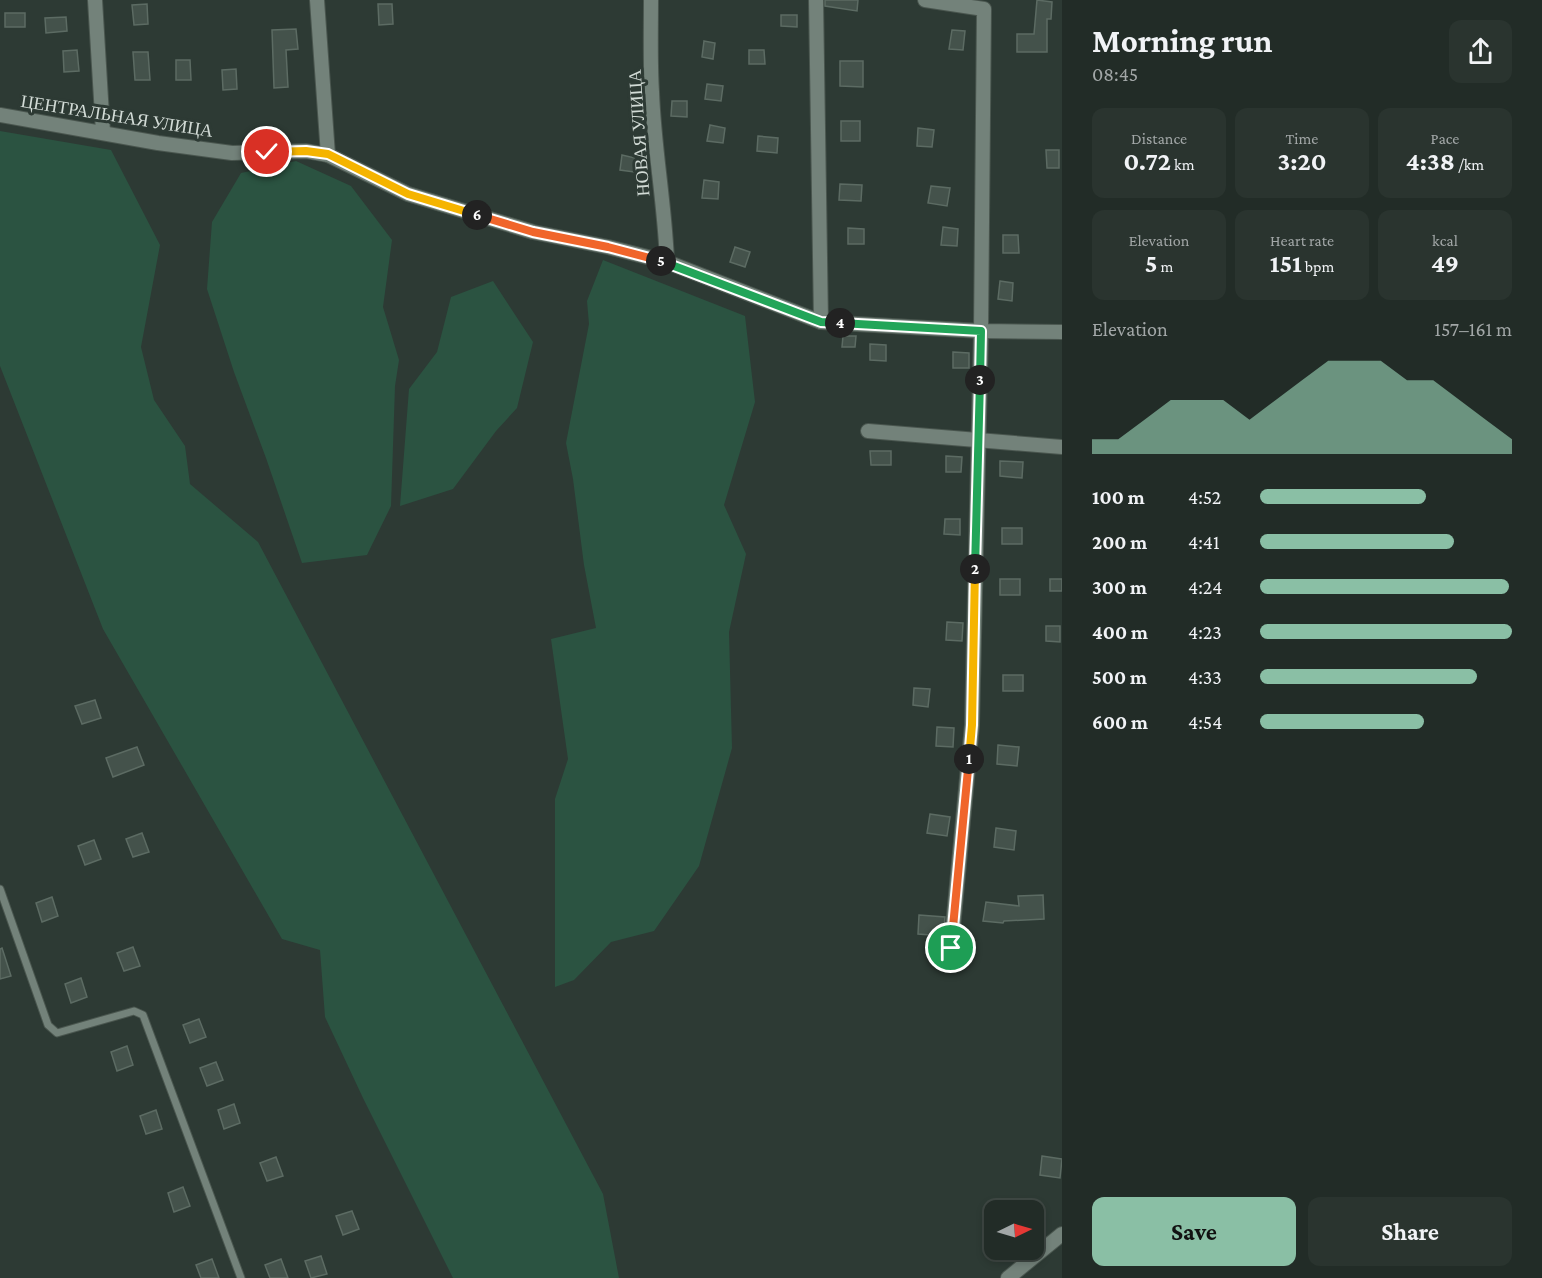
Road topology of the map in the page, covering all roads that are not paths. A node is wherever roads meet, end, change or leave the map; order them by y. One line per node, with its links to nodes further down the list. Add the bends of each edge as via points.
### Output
1 (95, 0): 8 (street)
2 (317, 0): 9 (street)
3 (651, 0): 10 (street, НОВАЯ УЛИЦА, via 652,93)
4 (816, 0): 11 (street)
5 (925, 0): 6 (street)
6 (984, 3): 12 (street)
7 (0, 115): 8 (street, ЦЕНТРАЛЬНАЯ УЛИЦА)
8 (103, 132): 9 (street, ЦЕНТРАЛЬНАЯ УЛИЦА, via 232,153)
9 (328, 154): 10 (street, ЦЕНТРАЛЬНАЯ УЛИЦА, via 408,194 533,232)
10 (667, 262): 11 (street, ЦЕНТРАЛЬНАЯ УЛИЦА)
11 (821, 322): 12 (street, ЦЕНТРАЛЬНАЯ УЛИЦА)
12 (981, 331): 13 (street, ЦЕНТРАЛЬНАЯ УЛИЦА); 15 (street)
13 (1062, 332)
14 (868, 431): 15 (street)
15 (978, 441): 16 (street); 18 (street, via 972,725)
16 (1062, 447)
17 (0, 889): 20 (lane, via 48,1025 57,1032 134,1011 143,1015)
18 (951, 948)
19 (1062, 1234): 21 (street)
20 (242, 1278)
21 (1008, 1278)

